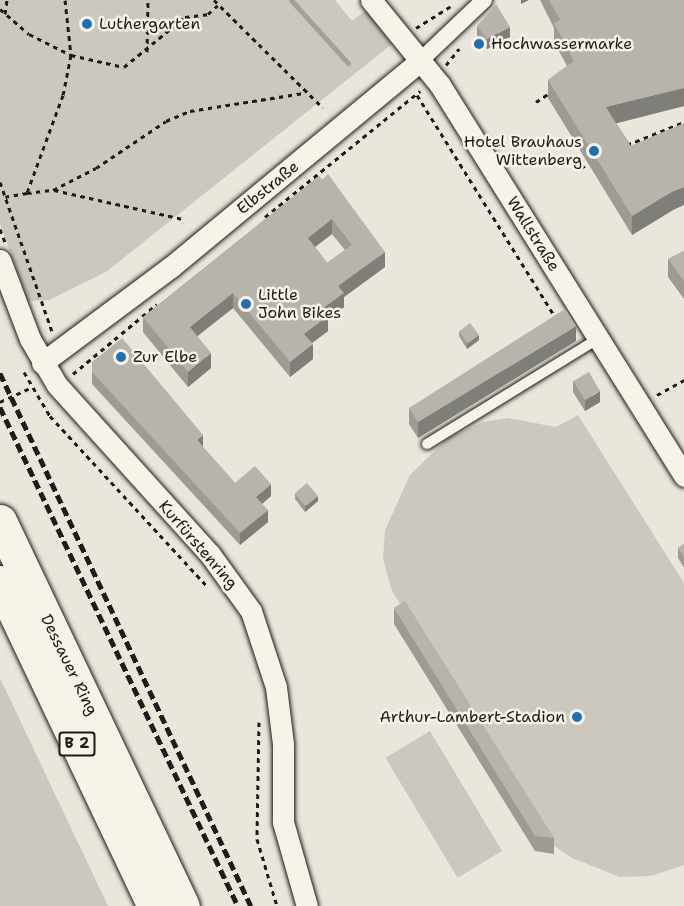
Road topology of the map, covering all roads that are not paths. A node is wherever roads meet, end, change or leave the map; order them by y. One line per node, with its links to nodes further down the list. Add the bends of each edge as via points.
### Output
1 (371, 0): 3 (street, Wallstraße)
2 (484, 0): 3 (street, Elbstraße)
3 (421, 60): 5 (street, Wallstraße); 6 (street, Elbstraße, via 171,267)
4 (0, 260): 6 (street, Kurfürstenring)
5 (598, 339): 7 (lane); 8 (street, Wallstraße)
6 (42, 363): 13 (street, Kurfürstenring, via 86,422 220,566 251,611 276,687 283,744 283,822)
7 (427, 444)
8 (684, 476)
9 (0, 521): 12 (main road, Dessauer Ring / B 2)
10 (0, 582): 11 (main road, Dessauer Ring / B 2)
11 (154, 906)
12 (183, 906)
13 (306, 906)

